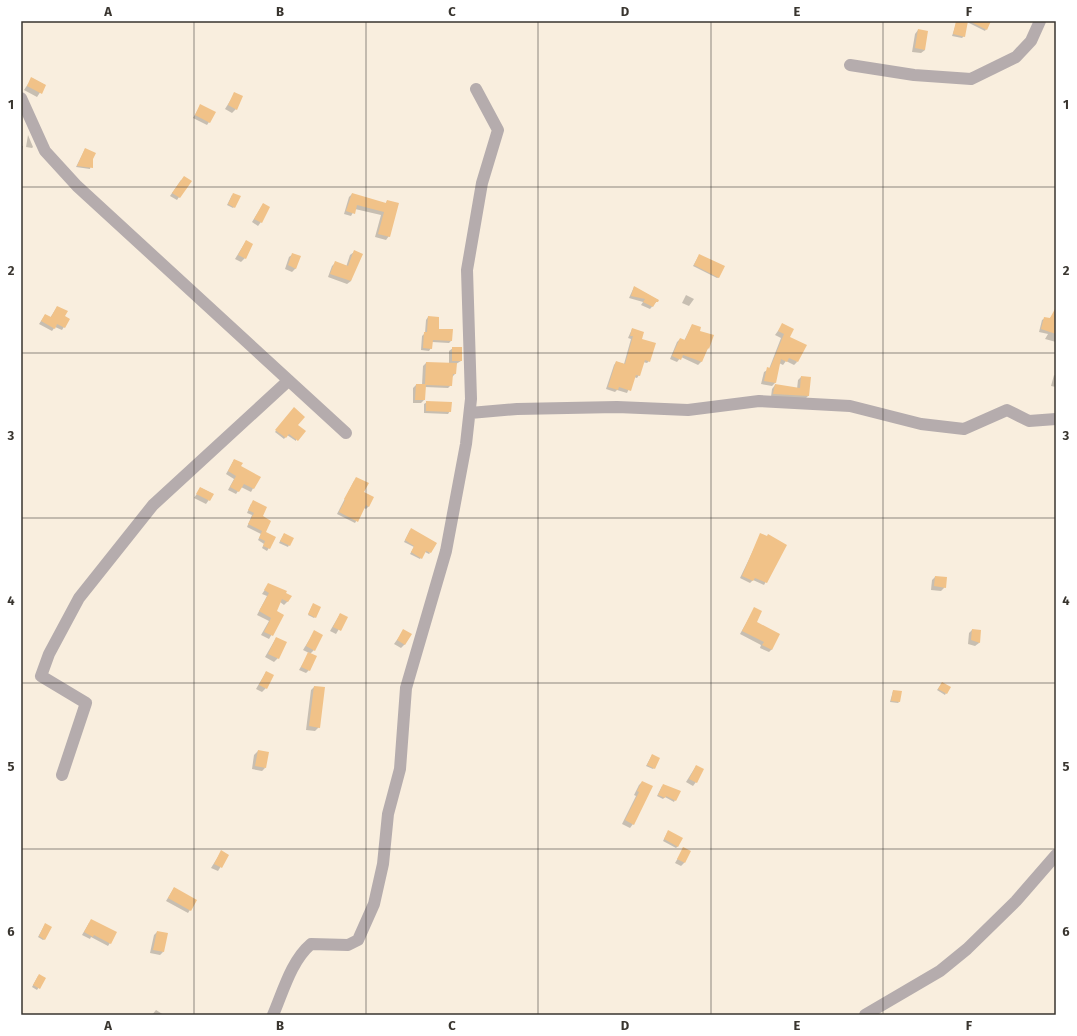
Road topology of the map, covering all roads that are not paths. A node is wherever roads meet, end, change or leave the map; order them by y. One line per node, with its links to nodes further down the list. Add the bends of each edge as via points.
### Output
1 (1040, 21): 2 (street, via 1031,41 1016,57 971,78 914,75)
2 (850, 65)
3 (476, 88): 6 (street, via 498,130 482,183 468,270)
4 (21, 98): 5 (street, via 45,151 77,186)
5 (288, 381): 8 (street); 9 (street, via 153,505 79,598 49,654 41,676 86,703)
6 (470, 413): 7 (street, via 517,409 618,407 688,410 759,401 850,406 921,424 964,429 1007,410 1030,421); 11 (street, via 446,551 406,688 400,769 388,814 383,864 374,904 358,940 348,945 311,944 304,950 297,959)
7 (1056, 419)
8 (346, 433)
9 (62, 775)
10 (1056, 855): 12 (street, via 1016,901 967,949 940,971)
11 (273, 1015)
12 (864, 1015)

